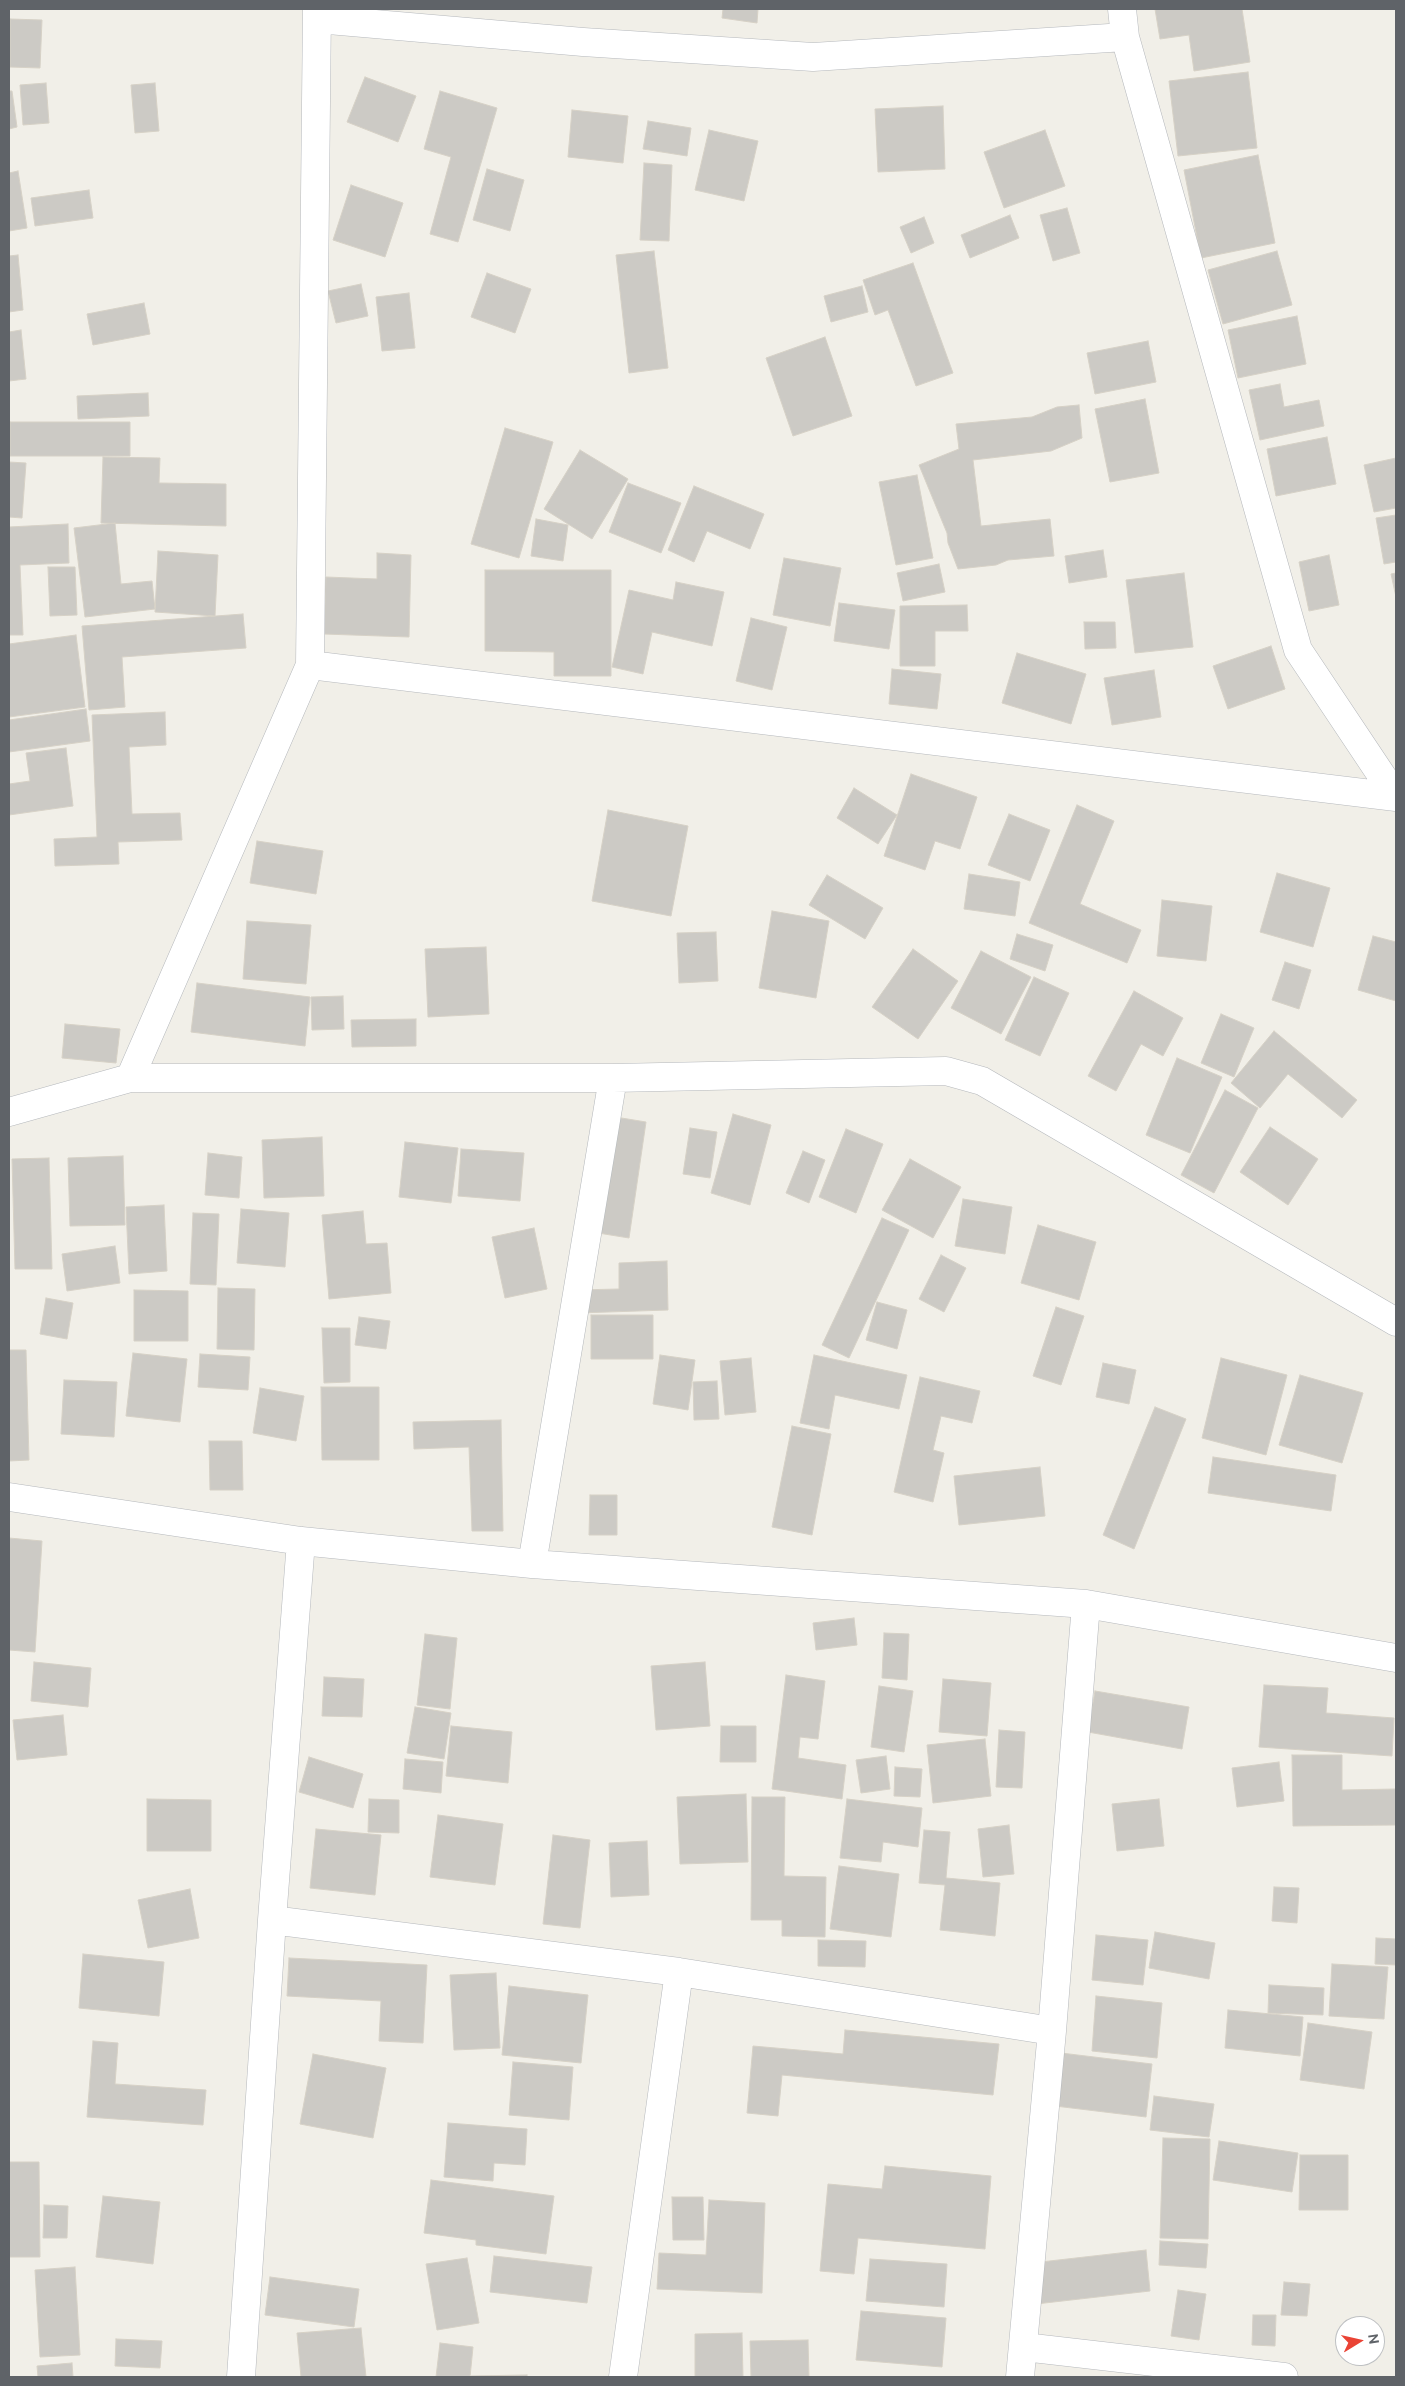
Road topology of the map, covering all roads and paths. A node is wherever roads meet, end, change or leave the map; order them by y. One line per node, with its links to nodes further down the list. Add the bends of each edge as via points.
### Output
1 (1122, 9): 3 (street)
2 (317, 14): 3 (street, via 583,42 813,57); 4 (street)
3 (1125, 38): 4 (street, via 1298,650 1396,797)
4 (310, 665): 5 (street)
5 (130, 1078): 6 (street); 7 (street)
6 (613, 1078): 8 (street, via 946,1071 982,1081); 11 (street)
7 (9, 1112)
8 (1396, 1322)
9 (9, 1497): 10 (street)
10 (301, 1541): 11 (street); 14 (street)
11 (532, 1564): 12 (street)
12 (1086, 1604): 13 (street); 16 (street)
13 (1396, 1658)
14 (272, 1920): 15 (street); 18 (street)
15 (679, 1972): 16 (street); 19 (street)
16 (1052, 2031): 17 (street)
17 (1024, 2347): 20 (street); 21 (street)
18 (241, 2377)
19 (623, 2377)
20 (1020, 2377)
21 (1284, 2377)

